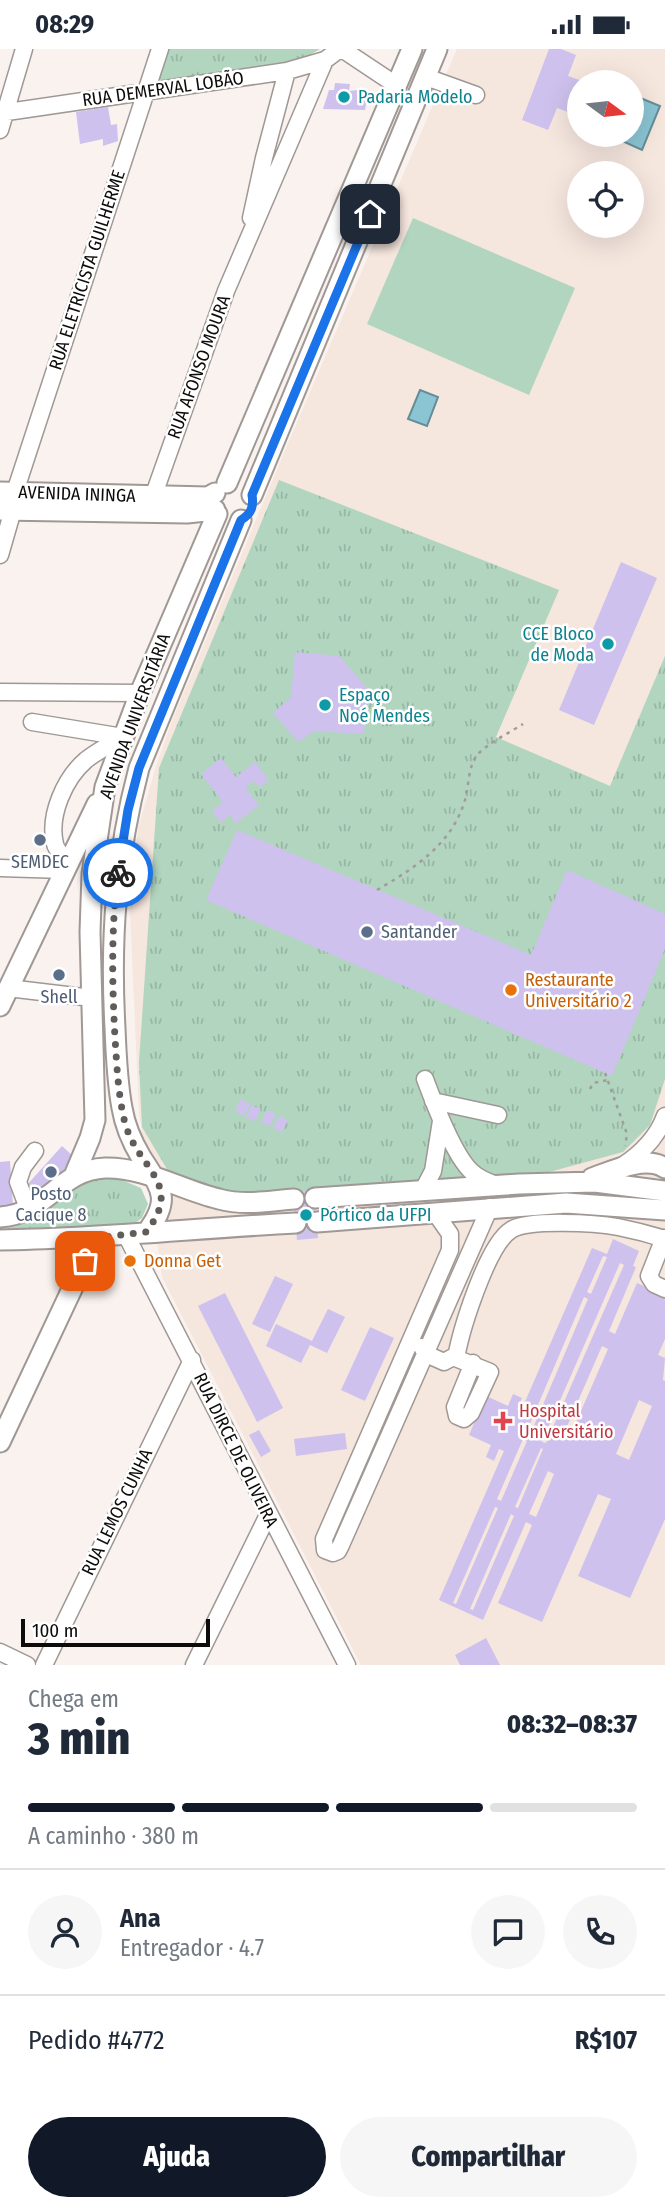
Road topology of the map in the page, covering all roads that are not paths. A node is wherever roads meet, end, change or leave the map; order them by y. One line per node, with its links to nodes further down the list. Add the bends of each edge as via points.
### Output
1 (24, 49): 11 (street)
2 (160, 49): 9 (street, RUA ELETRICISTA GUILHERME)
3 (341, 49): 6 (street); 8 (street)
4 (412, 49): 8 (main road, AVENIDA UNIVERSITÁRIA)
5 (433, 59): 10 (street); 13 (main road)
6 (325, 60): 7 (street, RUA DEMERVAL LOBÃO); 14 (street, RUA AFONSO MOURA)
7 (287, 71): 9 (street, RUA DEMERVAL LOBÃO); 14 (street, RUA AFONSO MOURA)
8 (396, 85): 13 (main road, via 398,97 386,134 391,142); 16 (main road, AVENIDA UNIVERSITÁRIA)
9 (145, 92): 11 (street, RUA DEMERVAL LOBÃO); 17 (street, RUA ELETRICISTA GUILHERME)
10 (475, 95)
11 (3, 113): 12 (street)
12 (0, 130)
13 (401, 140): 15 (main road)
14 (248, 238): 18 (street, RUA AFONSO MOURA)
15 (252, 495): 16 (main road, via 245,485 233,482); 19 (main road, via 253,507)
16 (219, 500): 18 (main road, AVENIDA ININGA, via 208,497); 19 (main road, via 228,521); 22 (main road, AVENIDA UNIVERSITÁRIA)
17 (7, 501): 18 (main road, AVENIDA ININGA); 20 (street, RUA ELETRICISTA GUILHERME)
18 (153, 504)
19 (241, 520): 26 (main road, AVENIDA UNIVERSITÁRIA)
20 (0, 555)
21 (0, 692): 22 (street)
22 (140, 693): 24 (main road, AVENIDA UNIVERSITÁRIA)
23 (32, 722): 24 (street)
24 (123, 737): 25 (main road, AVENIDA UNIVERSITÁRIA); 28 (street, via 87,759 71,776 58,804 55,846)
25 (115, 760): 26 (main road); 27 (main road, AVENIDA UNIVERSITÁRIA)
26 (139, 768): 32 (main road, AVENIDA UNIVERSITÁRIA, via 115,892)
27 (105, 787): 28 (main road); 31 (main road, AVENIDA UNIVERSITÁRIA, via 92,874)
28 (65, 866): 29 (street); 30 (main road)
29 (0, 868)
30 (4, 997): 31 (street)
31 (92, 1003): 32 (main road); 42 (main road, AVENIDA UNIVERSITÁRIA, via 95,1120)
32 (114, 1007): 43 (main road, AVENIDA UNIVERSITÁRIA, via 122,1110 141,1158)
33 (425, 1079): 34 (street)
34 (433, 1101): 35 (street); 38 (street)
35 (475, 1108): 36 (street); 38 (street)
36 (498, 1115)
37 (665, 1116): 40 (street, via 650,1143)
38 (444, 1125): 45 (street, via 470,1171); 47 (street, via 433,1171)
39 (35, 1151): 53 (street, via 18,1181)
40 (622, 1166): 41 (main road); 44 (main road)
41 (665, 1168)
42 (74, 1176): 43 (main road, via 106,1168); 53 (main road)
43 (156, 1178): 50 (main road, via 239,1203); 59 (main road, via 162,1207)
44 (577, 1182): 45 (main road); 46 (main road)
45 (499, 1186): 47 (main road)
46 (665, 1191)
47 (422, 1192): 48 (main road)
48 (361, 1195): 49 (main road); 56 (main road)
49 (315, 1198)
50 (294, 1199)
51 (490, 1207): 52 (main road, via 566,1203); 54 (main road); 65 (street)
52 (662, 1208)
53 (29, 1211): 55 (main road)
54 (436, 1214): 56 (main road); 64 (street, via 450,1234 450,1250)
55 (0, 1217)
56 (361, 1219): 57 (main road)
57 (317, 1222)
58 (296, 1223): 59 (main road)
59 (146, 1232): 60 (main road)
60 (126, 1235): 61 (main road); 70 (street, RUA DIRCE DE OLIVEIRA)
61 (96, 1238): 63 (main road); 74 (main road)
62 (665, 1238): 66 (street, via 649,1276); 69 (street, via 616,1227 537,1223 509,1231 490,1258)
63 (0, 1240)
64 (439, 1277): 65 (street, via 450,1274); 67 (street)
65 (457, 1282): 68 (street)
66 (665, 1289)
67 (415, 1332): 68 (street); 72 (street)
68 (429, 1346): 69 (street, via 444,1362); 73 (street)
69 (455, 1357): 71 (street)
70 (192, 1360): 75 (street, RUA DIRCE DE OLIVEIRA); 78 (street, RUA LEMOS CUNHA)
71 (473, 1363): 71 (street, via 455,1407 457,1416 464,1419 490,1372)
72 (378, 1417): 73 (street); 73 (street, via 324,1539 325,1550 338,1551)
73 (394, 1424)
74 (0, 1442)
75 (268, 1515): 79 (street); 80 (street, RUA DIRCE DE OLIVEIRA)
76 (0, 1651): 77 (street)
77 (27, 1665)
78 (44, 1665)
79 (194, 1665)
80 (347, 1665)

